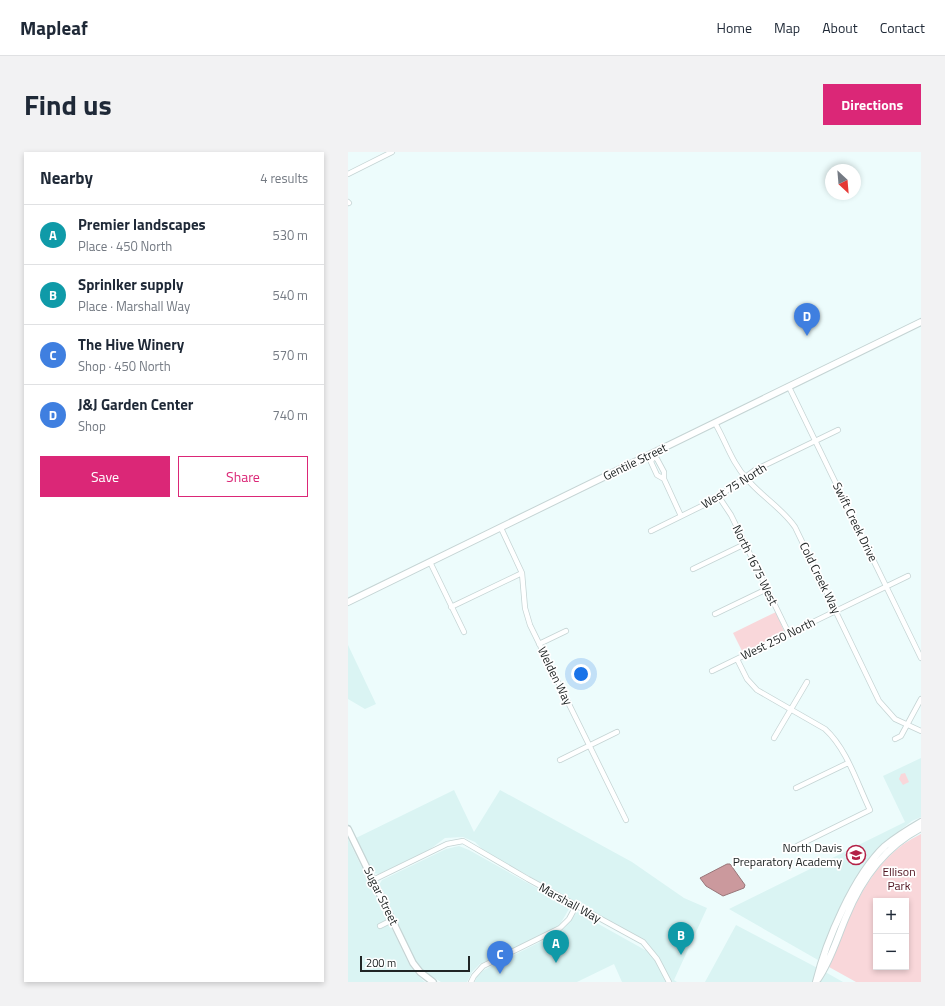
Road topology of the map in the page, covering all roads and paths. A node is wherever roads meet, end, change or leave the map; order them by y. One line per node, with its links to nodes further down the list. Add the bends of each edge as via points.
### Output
1 (392, 152): 2 (street)
2 (348, 174)
3 (921, 322): 4 (main road, Gentile Street)
4 (789, 387): 5 (main road, Gentile Street); 7 (street, Swift Creek Drive)
5 (716, 423): 8 (main road, Gentile Street); 9 (street, Cold Creek Way, via 729,452)
6 (838, 430): 7 (street, West 75 North)
7 (815, 441): 9 (street, West 75 North, via 754,470); 19 (street, Swift Creek Drive)
8 (652, 456): 11 (street, via 651,462 657,475 664,479); 12 (main road, Gentile Street)
9 (745, 477): 10 (street, West 75 North); 23 (street, Cold Creek Way, via 763,497 783,511 792,523)
10 (719, 497): 11 (street, West 75 North); 14 (street, North 1675 West)
11 (681, 516): 13 (street, West 75 North)
12 (501, 528): 15 (main road, Gentile Street); 17 (street, Welden Way)
13 (651, 532)
14 (745, 544): 16 (street); 20 (street, North 1675 West)
15 (430, 562): 21 (main road, Gentile Street); 22 (street)
16 (693, 569)
17 (522, 572): 22 (street); 28 (street, Welden Way, via 525,608)
18 (908, 576): 19 (street, West 250 North)
19 (886, 586): 23 (street, West 250 North); 29 (street, Swift Creek Drive)
20 (767, 589): 24 (street); 27 (street, North 1675 West)
21 (348, 602)
22 (452, 607): 26 (street)
23 (836, 611): 27 (street, West 250 North); 35 (street, Cold Creek Way, via 879,701 889,714)
24 (715, 614)
25 (566, 630): 28 (street)
26 (464, 632)
27 (789, 634): 30 (street, West 250 North)
28 (539, 644): 40 (street, Welden Way)
29 (921, 658)
30 (737, 659): 31 (street, West 250 North); 34 (street, via 747,679 757,690)
31 (712, 671)
32 (807, 682): 34 (street)
33 (921, 699): 35 (street)
34 (791, 710): 38 (street); 42 (street, via 833,736)
35 (907, 725): 36 (street, Cold Creek Way); 39 (street, via 901,736)
36 (921, 731)
37 (617, 732): 40 (street)
38 (774, 738)
39 (895, 739)
40 (589, 746): 41 (street); 44 (street, Welden Way)
41 (560, 760)
42 (848, 763): 43 (street); 48 (street, via 870,810)
43 (796, 788)
44 (626, 820)
45 (921, 822): 56 (main road, via 885,846 854,888 820,964)
46 (921, 828): 56 (main road, via 907,835 872,869 849,910 825,968)
47 (348, 829): 49 (street, Sugar Street)
48 (797, 846)
49 (373, 880): 50 (street, Marshall Way, via 447,844 463,841); 51 (street, Sugar Street)
50 (576, 906): 54 (street, via 560,928 483,966); 55 (street, Marshall Way, via 643,942 657,959)
51 (392, 920): 52 (street); 53 (street, Sugar Street, via 413,963)
52 (380, 926)
53 (433, 982)
54 (471, 982)
55 (669, 982)
56 (816, 982)

